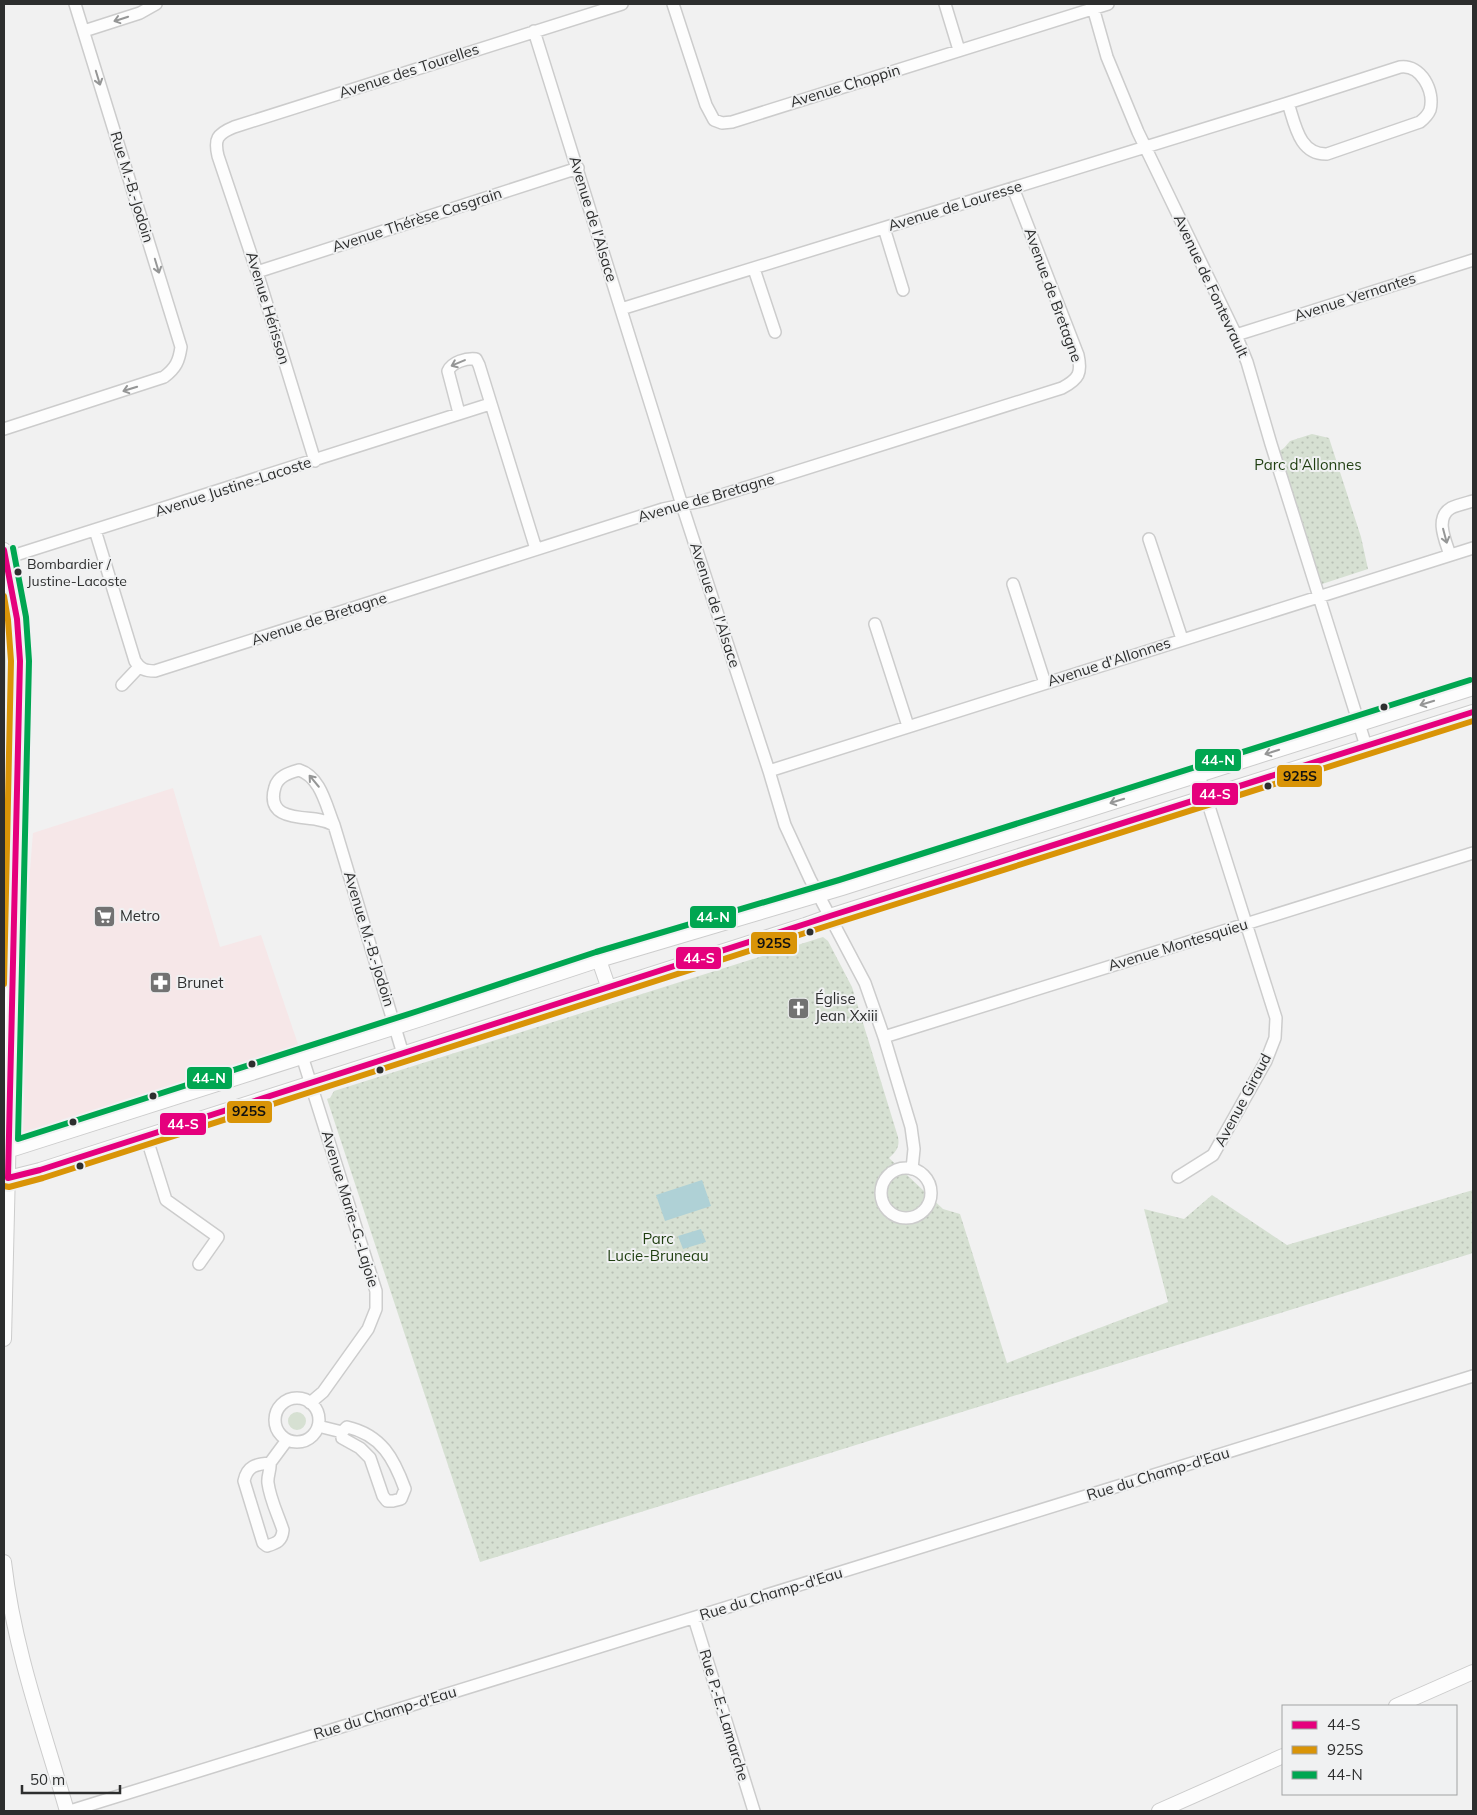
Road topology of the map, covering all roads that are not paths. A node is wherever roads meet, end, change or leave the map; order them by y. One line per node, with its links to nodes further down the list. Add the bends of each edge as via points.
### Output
1 (75, 4): 8 (street, Rue M.-B.-Jodoin)
2 (156, 4): 8 (street, one-way to 8, via 140,13)
3 (622, 4): 9 (street, Avenue des Tourelles)
4 (673, 4): 10 (street, Avenue Choppin, via 706,105 714,120 722,123)
5 (945, 4): 10 (street)
6 (1108, 4): 7 (street, Avenue Choppin)
7 (1093, 6): 10 (street, Avenue Choppin); 12 (street, Avenue de Fontevrault, via 1107,57)
8 (84, 31): 26 (street, Rue M.-B.-Jodoin, one-way to 26, via 181,347 180,359 174,370 152,382)
9 (534, 31): 13 (street, Avenue des Tourelles, via 234,127 217,138); 14 (street, Avenue de l'Alsace)
10 (959, 50)
11 (1288, 103): 11 (street, Avenue de Louresse, via 1405,66 1421,75 1427,83 1431,100 1427,116 1420,122 1327,154 1318,154 1303,143); 12 (street, Avenue de Louresse)
12 (1144, 148): 15 (street, Avenue de Louresse); 23 (street, Avenue de Fontevrault)
13 (218, 156): 19 (street, Avenue Hérisson)
14 (578, 168): 19 (street, Avenue Thérèse Casgrain); 21 (street, Avenue de l'Alsace)
15 (1013, 188): 16 (street, Avenue de Louresse); 29 (street, Avenue de Bretagne, via 1078,355 1079,375 1072,383)
16 (884, 228): 18 (street, Avenue de Louresse); 20 (street)
17 (1473, 260): 23 (street, Avenue Vernantes)
18 (754, 269): 21 (street, Avenue de Louresse); 22 (street)
19 (257, 272): 27 (street, Avenue Hérisson)
20 (903, 290)
21 (621, 309): 29 (street, Avenue de l'Alsace)
22 (775, 332)
23 (1236, 335): 37 (street, Avenue de Fontevrault)
24 (490, 404): 25 (street, Avenue Justine-Lacoste); 25 (street, one-way to 25, via 476,359 454,363 448,374); 33 (street)
25 (459, 414): 27 (street, Avenue Justine-Lacoste)
26 (4, 429)
27 (315, 461): 30 (street, Avenue Justine-Lacoste)
28 (1473, 501): 35 (street, one-way to 35, via 1450,508 1444,514 1442,530)
29 (682, 505): 33 (street, Avenue de Bretagne); 48 (street, Avenue de l'Alsace)
30 (95, 530): 34 (street, Avenue Justine-Lacoste); 40 (street)
31 (1149, 539): 39 (street)
32 (1473, 548): 35 (street, Avenue d'Allonnes)
33 (536, 550): 40 (street, Avenue de Bretagne, via 155,671)
34 (5, 554): 65 (street, via 17,619 20,661)
35 (1450, 555): 37 (street, Avenue d'Allonnes)
36 (1013, 584): 41 (street)
37 (1319, 596): 39 (street, Avenue d'Allonnes); 45 (street, Avenue de Fontevrault)
38 (875, 624): 46 (street)
39 (1182, 639): 41 (street, Avenue d'Allonnes)
40 (139, 667): 42 (street)
41 (1045, 683): 46 (street, Avenue d'Allonnes)
42 (122, 685)
43 (1473, 688): 45 (street, one-way to 45)
44 (1473, 712): 47 (street)
45 (1360, 724): 47 (street, Avenue de Fontevrault); 49 (street, one-way to 49)
46 (908, 726): 48 (street, Avenue d'Allonnes)
47 (1366, 746): 50 (street)
48 (769, 770): 54 (street, Avenue de l'Alsace, via 785,825)
49 (1199, 775): 50 (street, Avenue Giraud); 54 (street, one-way to 54)
50 (1206, 798): 55 (street); 56 (street, Avenue Giraud)
51 (334, 825): 51 (street, Avenue M.-B.-Jodoin, one-way to 51, via 320,788 310,775 299,770 285,774 275,784 274,804 284,813); 59 (street, Avenue M.-B.-Jodoin)
52 (1471, 854): 53 (street); 56 (street, Avenue Montesquieu)
53 (1473, 866)
54 (818, 894): 55 (street, Avenue de l'Alsace); 57 (street)
55 (830, 916): 58 (street); 60 (street, Avenue de l'Alsace, via 865,983)
56 (1245, 924): 60 (street, Avenue Montesquieu); 67 (street, Avenue Giraud, via 1276,1018 1275,1038 1266,1061 1213,1155)
57 (599, 960): 58 (street); 59 (street)
58 (609, 989): 61 (street)
59 (395, 1027): 61 (street, Avenue M.-B.-Jodoin); 62 (street)
60 (884, 1037): 66 (street, Avenue de l'Alsace, via 911,1126)
61 (403, 1054): 63 (street)
62 (302, 1056): 63 (street, Avenue Marie-G.-Lajoie); 65 (street)
63 (310, 1083): 64 (street); 72 (street, Avenue Marie-G.-Lajoie, via 377,1301 368,1329 323,1392)
64 (146, 1136): 68 (street); 69 (street, via 166,1200 218,1237)
65 (6, 1151): 68 (street)
66 (912, 1169): 66 (street, via 897,1170 886,1178 882,1187 883,1203 893,1215 901,1218 917,1216 929,1203 931,1195 926,1179)
67 (1178, 1176)
68 (6, 1178): 70 (street)
69 (199, 1264)
70 (4, 1339)
71 (1473, 1376): 79 (street, Rue du Champ-d'Eau)
72 (310, 1402): 73 (street, via 319,1416); 75 (street, via 294,1399 283,1403 279,1409 276,1423)
73 (318, 1426): 74 (street); 75 (street, via 306,1440)
74 (342, 1432): 74 (street, via 342,1438 370,1458 382,1496 393,1502 401,1499 406,1489 396,1466 379,1443 356,1429 347,1428)
75 (287, 1440): 76 (street)
76 (270, 1463): 76 (street, via 251,1466 244,1481 263,1543 267,1546 278,1543 283,1530 269,1488)
77 (4, 1562): 78 (street)
78 (5, 1590): 83 (street, via 24,1670)
79 (694, 1618): 83 (street, Rue du Champ-d'Eau); 84 (street, Rue P.-E.-Lamarche)
80 (1473, 1672): 81 (street)
81 (1398, 1705)
82 (1282, 1756): 85 (street)
83 (68, 1811)
84 (754, 1811)
85 (1159, 1811)

